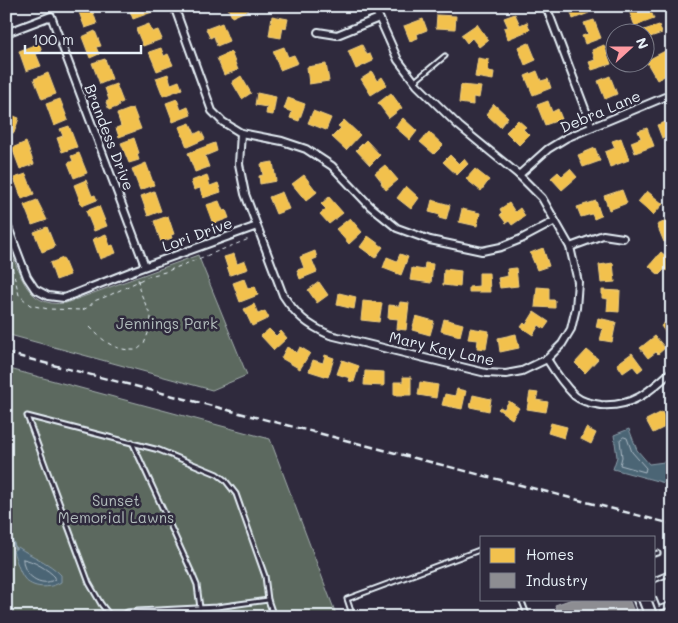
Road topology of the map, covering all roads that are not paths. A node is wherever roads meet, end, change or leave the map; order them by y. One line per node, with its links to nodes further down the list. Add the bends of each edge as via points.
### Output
1 (174, 6): 11 (street, via 212,110 223,122)
2 (374, 6): 4 (street, Mary Kay Lane)
3 (546, 6): 10 (street)
4 (379, 18): 5 (street, via 337,36); 8 (street, Mary Kay Lane, via 398,60)
5 (318, 32)
6 (6, 33): 18 (street, Brandess Drive, via 51,16)
7 (445, 56): 8 (lane)
8 (414, 82): 12 (street, Mary Kay Lane, via 459,126)
9 (672, 94): 10 (street, Debra Lane)
10 (592, 127): 12 (street, Debra Lane, via 548,149)
11 (242, 133): 13 (street, via 306,149 332,166 370,206 397,228 430,240 482,251 508,244); 15 (street, Mary Kay Lane, via 239,164 245,194)
12 (519, 176): 13 (street, Mary Kay Lane, via 542,198)
13 (555, 221): 17 (street, Mary Kay Lane)
14 (6, 222): 18 (street, Lori Drive, via 27,277 35,289 48,296 64,298)
15 (257, 226): 18 (street, Lori Drive); 19 (street, Mary Kay Lane, via 283,295 292,309 314,328 330,335 486,373 522,371)
16 (623, 238): 17 (street, via 603,235)
17 (570, 247): 19 (street, Mary Kay Lane, via 578,282 572,328)
18 (145, 266)
19 (547, 359): 20 (street, via 577,397 595,404 614,406 632,402)
20 (672, 372)
21 (132, 442): 25 (lane, via 217,474 231,486 265,576); 31 (lane, via 197,585); 36 (lane, via 27,416 89,584)
22 (480, 550): 39 (lane, via 347,599)
23 (671, 573): 24 (lane)
24 (656, 579)
25 (268, 600): 31 (lane); 38 (lane)
26 (521, 600): 40 (lane)
27 (635, 600): 41 (lane)
28 (654, 600): 32 (lane)
29 (672, 604): 32 (lane)
30 (6, 605): 33 (lane)
31 (200, 608): 37 (lane, via 128,612)
32 (658, 608): 42 (lane)
33 (11, 617)
34 (82, 617): 35 (lane)
35 (99, 617)
36 (111, 617)
37 (118, 617)
38 (274, 617)
39 (353, 617)
40 (528, 617)
41 (642, 617)
42 (661, 617)

